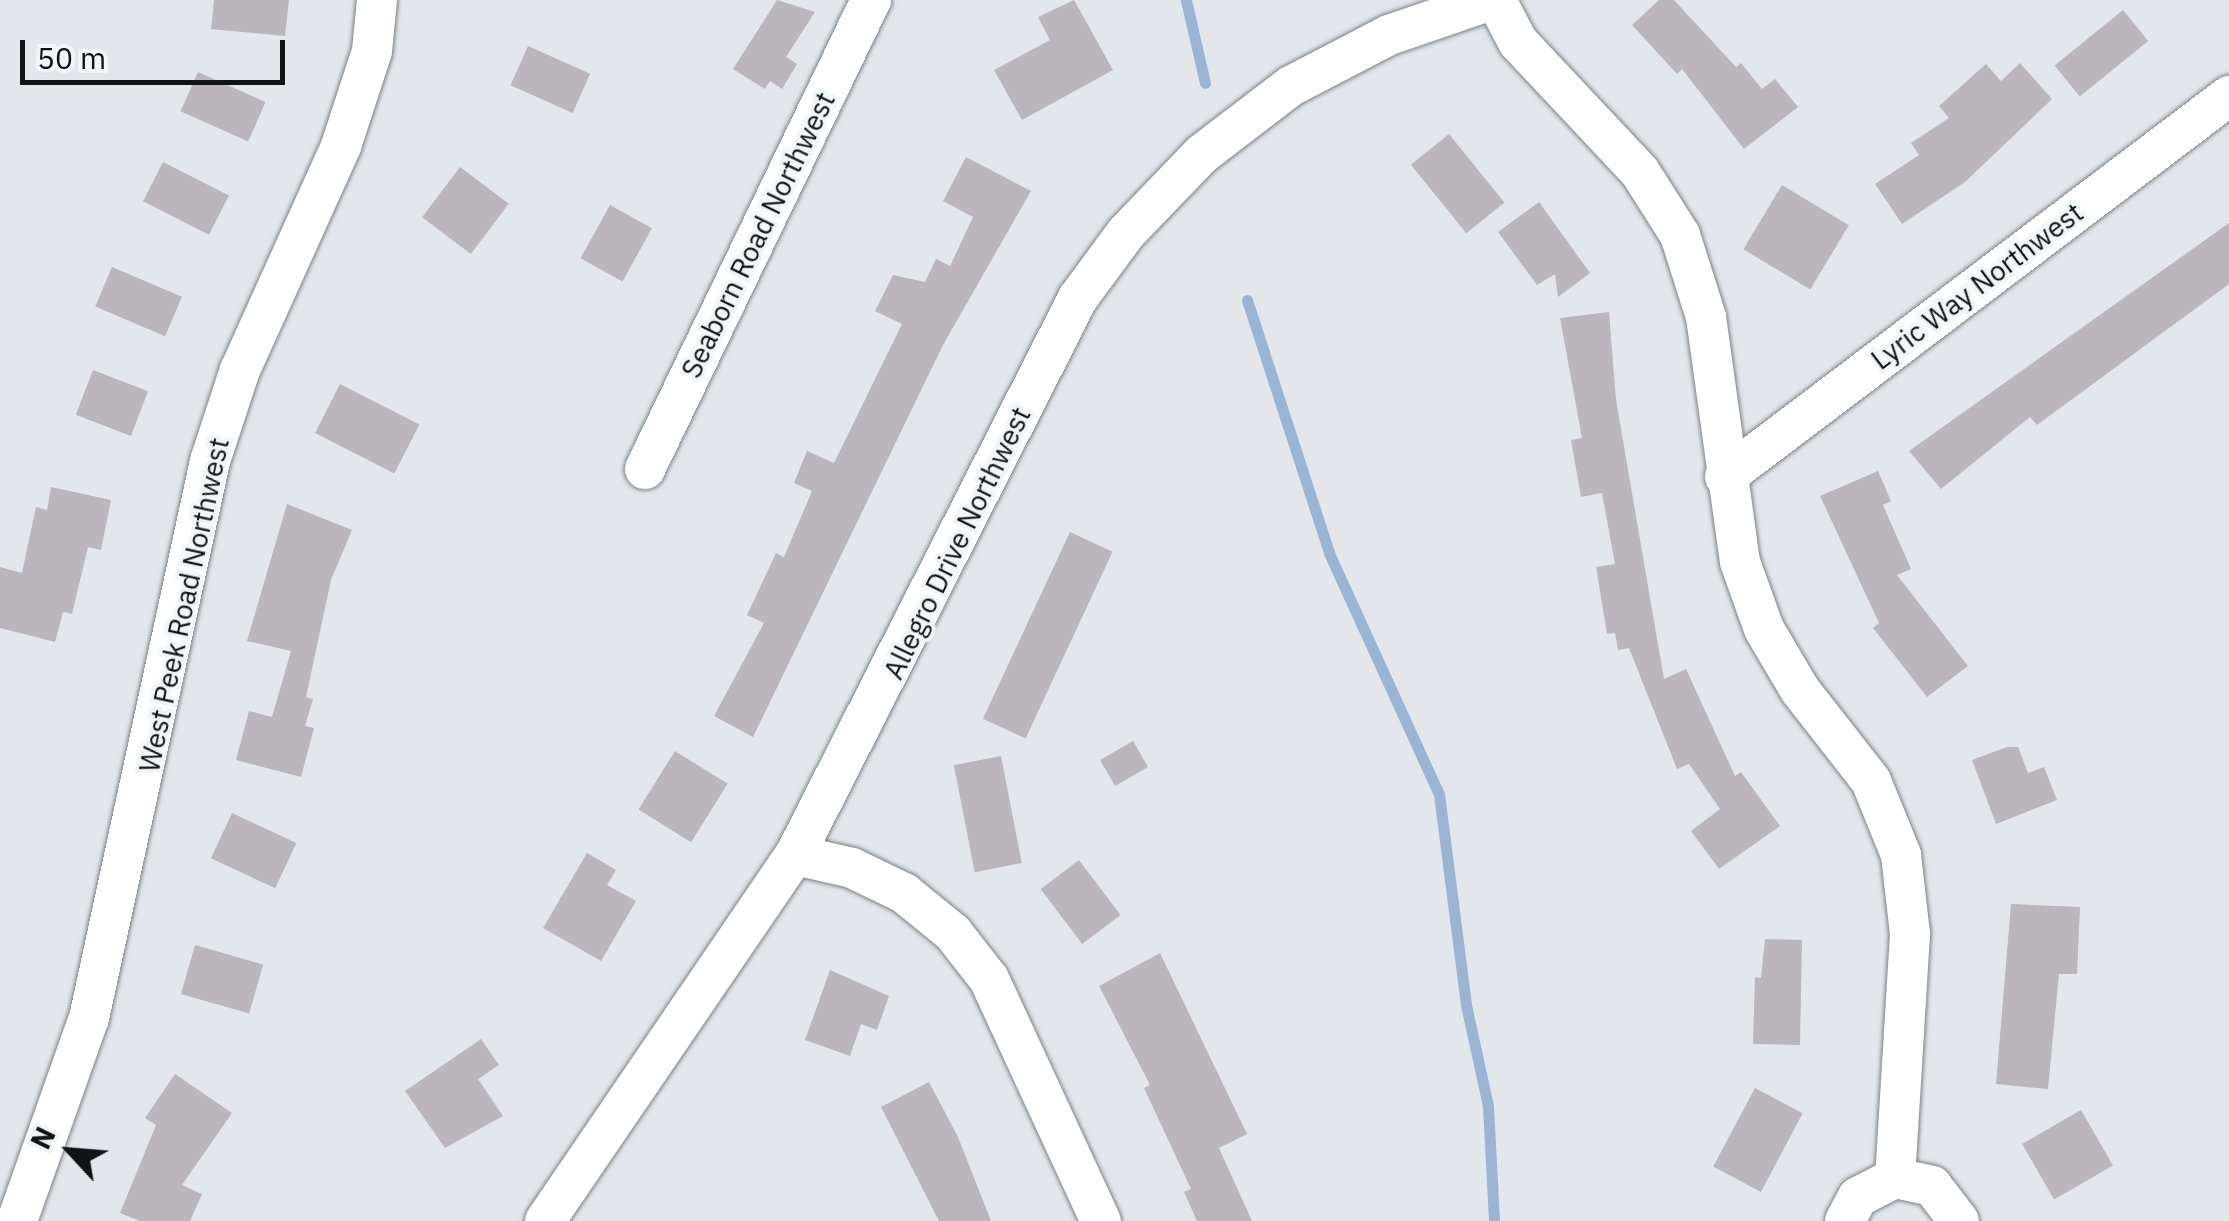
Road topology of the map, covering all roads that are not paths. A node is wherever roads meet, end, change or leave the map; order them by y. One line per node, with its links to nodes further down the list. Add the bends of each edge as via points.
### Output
1 (376, 0): 9 (street, West Peek Road Northwest, via 372,51 341,146 240,370 210,462 89,1018)
2 (872, 0): 5 (street, Seaborn Road Northwest)
3 (1494, 0): 6 (street, via 1518,42 1640,172 1680,236 1706,317); 7 (street, Allegro Drive Northwest, via 1388,35 1291,86 1202,154 1126,233 1078,298)
4 (2229, 96): 6 (street, Lyric Way Northwest)
5 (645, 469)
6 (1725, 477): 8 (street, via 1740,562 1764,628 1871,782 1901,855 1910,934)
7 (795, 855): 10 (street, Allegro Drive Northwest); 11 (street, via 852,868 904,893 952,932 988,979)
8 (1895, 1178): 12 (street, via 1858,1197); 13 (street, via 1932,1186)
9 (18, 1221)
10 (545, 1221)
11 (1101, 1221)
12 (1845, 1221)
13 (1959, 1221)

